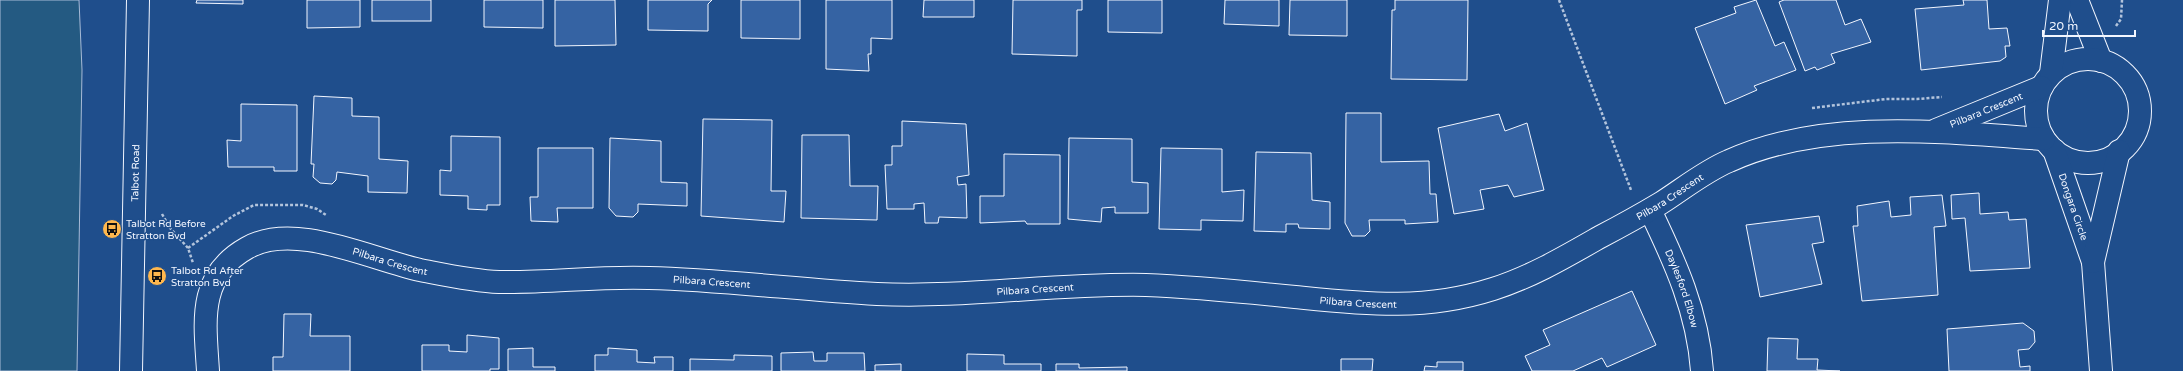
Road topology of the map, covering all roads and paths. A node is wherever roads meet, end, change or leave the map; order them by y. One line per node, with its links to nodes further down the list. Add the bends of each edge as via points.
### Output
1 (138, 0): 23 (street, Talbot Road)
2 (1559, 0): 15 (path)
3 (2060, 0): 8 (street)
4 (2077, 0): 7 (street)
5 (2122, 0): 6 (path, via 2121,19)
6 (2112, 31)
7 (2101, 61): 8 (street, via 2088,58 2067,63); 13 (street, via 2110,63 2127,76 2138,95 2140,115 2137,128 2128,144)
8 (2046, 80): 11 (street, Pilbara Crescent); 12 (street, via 2036,105 2035,115)
9 (1943, 97): 10 (path, via 1886,99)
10 (1808, 109)
11 (1931, 132): 12 (street, Pilbara Crescent); 18 (street, Pilbara Crescent, via 1856,133 1793,139 1727,161)
12 (2049, 145): 13 (street, via 2076,162 2093,163 2112,157); 21 (street, Dongara Circle)
13 (2119, 150): 21 (street, Dongara Circle)
14 (1636, 186): 15 (path)
15 (1630, 190): 16 (path)
16 (1624, 194)
17 (163, 206): 20 (path, via 162,214 170,228)
18 (1650, 210): 24 (street, Pilbara Crescent, via 1549,267 1493,289 1421,304 1374,305 1213,288 1143,285 932,295 876,294 641,277 499,282 412,268 302,238 272,238 249,246 229,261 212,281 205,313); 25 (street, Daylesford Elbow, via 1678,268 1694,318)
19 (330, 217): 20 (path, via 317,209 303,205 254,205 233,216)
20 (188, 248): 22 (path, via 193,264)
21 (2093, 262): 26 (street, Dongara Circle)
22 (192, 270)
23 (131, 371)
24 (208, 371)
25 (1702, 371)
26 (2101, 371)

